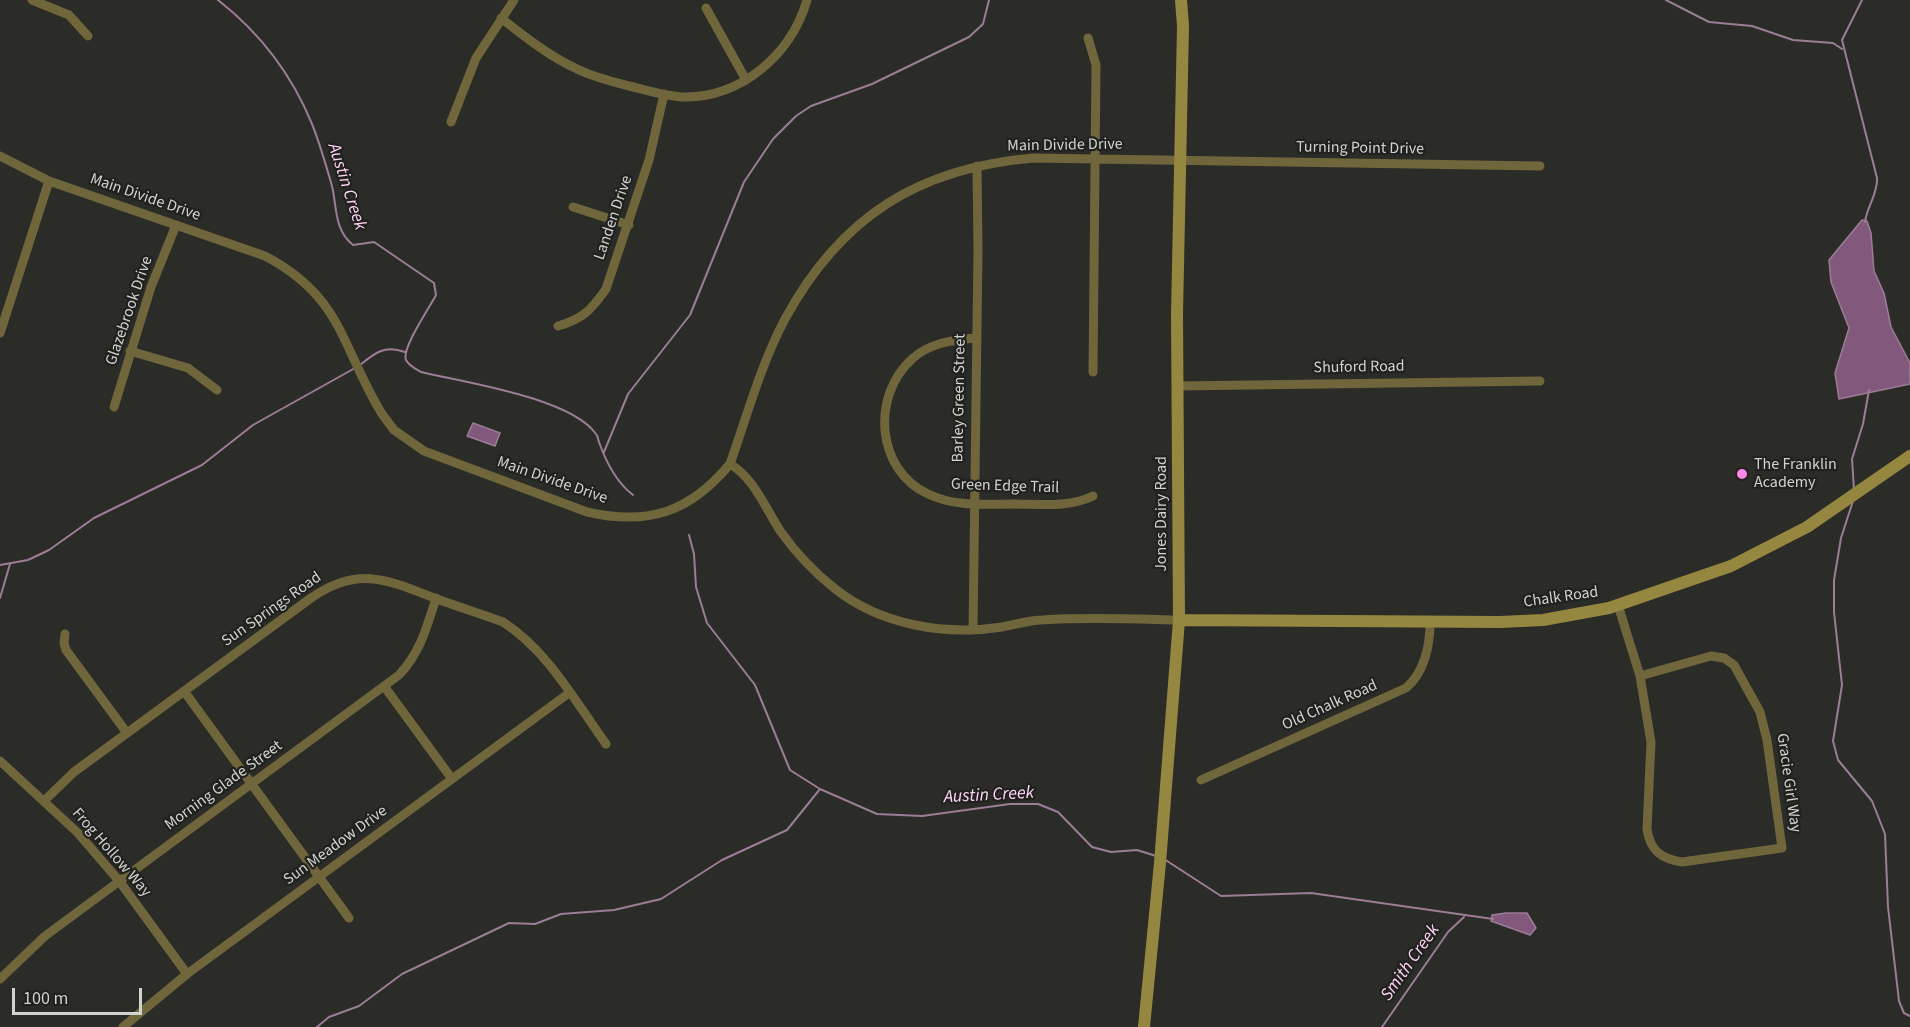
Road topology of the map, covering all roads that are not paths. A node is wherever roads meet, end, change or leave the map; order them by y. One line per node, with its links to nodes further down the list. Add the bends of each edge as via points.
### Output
1 (32, 0): 7 (street, via 69,15)
2 (514, 0): 6 (street)
3 (807, 0): 9 (street, via 790,39)
4 (1181, 0): 14 (street, Jones Dairy Road)
5 (706, 8): 9 (street)
6 (501, 18): 10 (street, via 576,69); 11 (street, via 476,58)
7 (88, 36)
8 (1088, 38): 13 (street, via 1096,65)
9 (746, 80): 10 (street, via 710,94)
10 (664, 94): 20 (street, Landen Drive)
11 (451, 122)
12 (0, 156): 17 (street, Main Divide Drive)
13 (1096, 159): 14 (street, Main Divide Drive); 15 (street, Main Divide Drive, via 1034,158); 25 (street)
14 (1180, 162): 16 (street, Turning Point Drive); 27 (street, Jones Dairy Road)
15 (976, 166): 23 (street, Barley Green Street); 31 (street, Main Divide Drive, via 934,178 895,197 853,229 829,255 778,334)
16 (1540, 166)
17 (49, 181): 19 (street, Main Divide Drive); 22 (street)
18 (573, 207): 20 (street)
19 (176, 225): 24 (street, Glazebrook Drive); 31 (street, Main Divide Drive, via 265,256 312,288 340,328 381,413 394,430 432,454 575,507 613,517 643,518 680,506 702,494)
20 (629, 225): 21 (street, Landen Drive, via 606,289 578,320)
21 (558, 326)
22 (0, 333)
23 (975, 338): 33 (street, Barley Green Street); 33 (street, Green Edge Trail, via 929,347 913,358 893,382 883,419 892,457 910,482 942,500)
24 (130, 351): 28 (street, via 188,368); 29 (street, Glazebrook Drive)
25 (1093, 372)
26 (1540, 381): 27 (street, Shuford Road)
27 (1178, 386): 36 (street, Jones Dairy Road)
28 (217, 390)
29 (114, 407)
30 (1910, 456): 35 (street, Chalk Road, via 1779,542 1709,574)
31 (730, 464): 38 (street, via 754,486 799,556 835,589 869,609 909,624 940,630)
32 (1093, 496): 33 (street, Green Edge Trail, via 1075,505)
33 (974, 504): 38 (street, Barley Green Street)
34 (436, 598): 41 (street, Morning Glade Street, via 417,652 408,666); 42 (street, Sun Springs Road, via 381,578 341,582 319,593); 43 (street, Sun Springs Road, via 503,622 517,631 533,644)
35 (1618, 605): 37 (street, Chalk Road, via 1542,620); 40 (street, Gracie Girl Way)
36 (1179, 620): 37 (street, Chalk Road); 38 (street, via 1040,620); 57 (street, Jones Dairy Road)
37 (1430, 623): 48 (street, Old Chalk Road, via 1423,665 1416,680 1406,688)
38 (973, 630)
39 (65, 634): 44 (street, via 66,650)
40 (1640, 676): 40 (street, Gracie Girl Way, via 1711,656 1725,658 1734,665 1763,721 1782,848 1682,862 1667,860 1654,851 1647,829 1651,742)
41 (384, 686): 47 (street); 49 (street, Morning Glade Street)
42 (184, 691): 44 (street, Sun Springs Road); 49 (street)
43 (570, 693): 45 (street, Sun Springs Road); 47 (street, Sun Meadow Drive)
44 (127, 733): 50 (street, Sun Springs Road, via 74,772)
45 (606, 744)
46 (0, 762): 50 (street, Frog Hollow Way)
47 (452, 779): 51 (street, Sun Meadow Drive)
48 (1201, 780)
49 (251, 784): 51 (street); 52 (street, Morning Glade Street)
50 (44, 801): 52 (street, Frog Hollow Way)
51 (319, 877): 53 (street); 54 (street, Sun Meadow Drive)
52 (120, 882): 54 (street, Frog Hollow Way); 55 (street, Morning Glade Street, via 45,936)
53 (349, 918)
54 (187, 974): 56 (street, Sun Meadow Drive)
55 (0, 978)
56 (123, 1027)
57 (1144, 1027)

